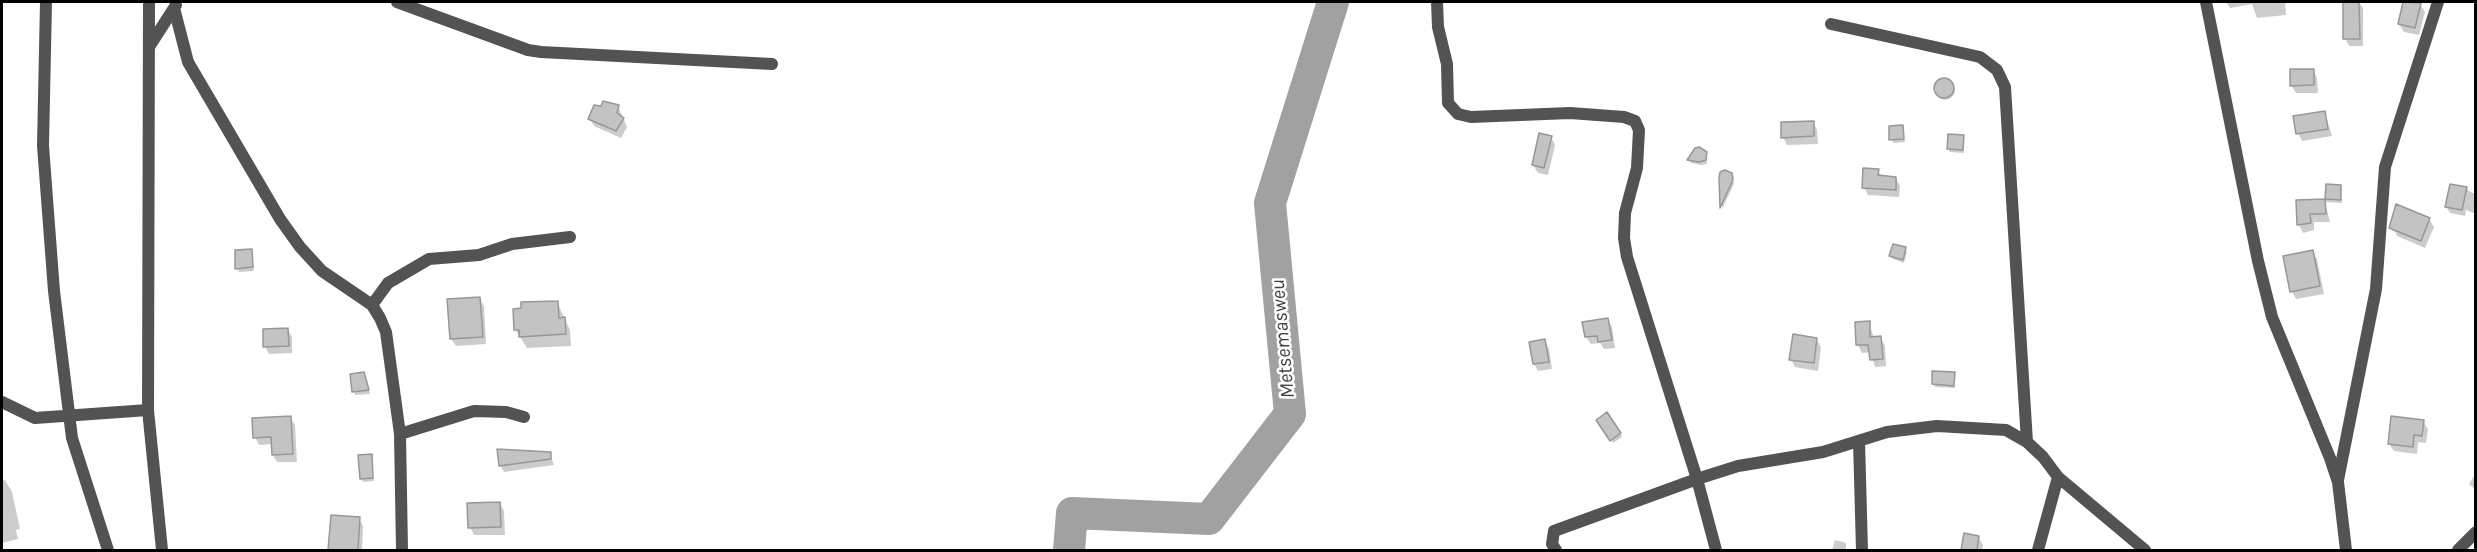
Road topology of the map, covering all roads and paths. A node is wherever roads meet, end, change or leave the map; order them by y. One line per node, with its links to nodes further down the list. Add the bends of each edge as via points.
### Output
1 (46, 2): 15 (street, via 43,146 54,291)
2 (149, 2): 9 (street)
3 (397, 2): 10 (street, via 528,50)
4 (1437, 2): 21 (street, via 1438,27 1447,63 1448,103 1458,114 1471,117 1570,113 1635,121 1639,130 1637,168 1625,213 1627,257)
5 (2206, 2): 22 (street, via 2272,317)
6 (2438, 2): 22 (street, via 2385,167 2376,289)
7 (176, 5): 9 (street); 12 (street, via 188,62 280,219 322,271)
8 (1831, 24): 19 (street, via 1980,57 1997,70 2005,87)
9 (149, 47): 14 (street)
10 (772, 64)
11 (570, 237): 12 (street, via 512,244 479,255 429,259 388,283)
12 (372, 306): 17 (street, via 386,332)
13 (2, 402): 15 (street, via 35,418)
14 (148, 410): 15 (street); 25 (street)
15 (70, 415): 24 (street, via 75,452)
16 (524, 417): 17 (street, via 474,411)
17 (400, 434): 26 (street)
18 (1859, 441): 19 (street, via 1887,432 1937,426 2006,430); 21 (street, via 1823,452 1738,466); 29 (street)
19 (2026, 442): 20 (street)
20 (2058, 477): 30 (street); 31 (street)
21 (1697, 479): 27 (street, via 1554,531 1552,544); 28 (street)
22 (2338, 482): 32 (street)
23 (2475, 532): 33 (street)
24 (108, 550)
25 (162, 550)
26 (402, 550)
27 (1556, 550)
28 (1716, 550)
29 (1862, 550)
30 (2038, 550)
31 (2145, 550)
32 (2346, 550)
33 (2458, 550)

